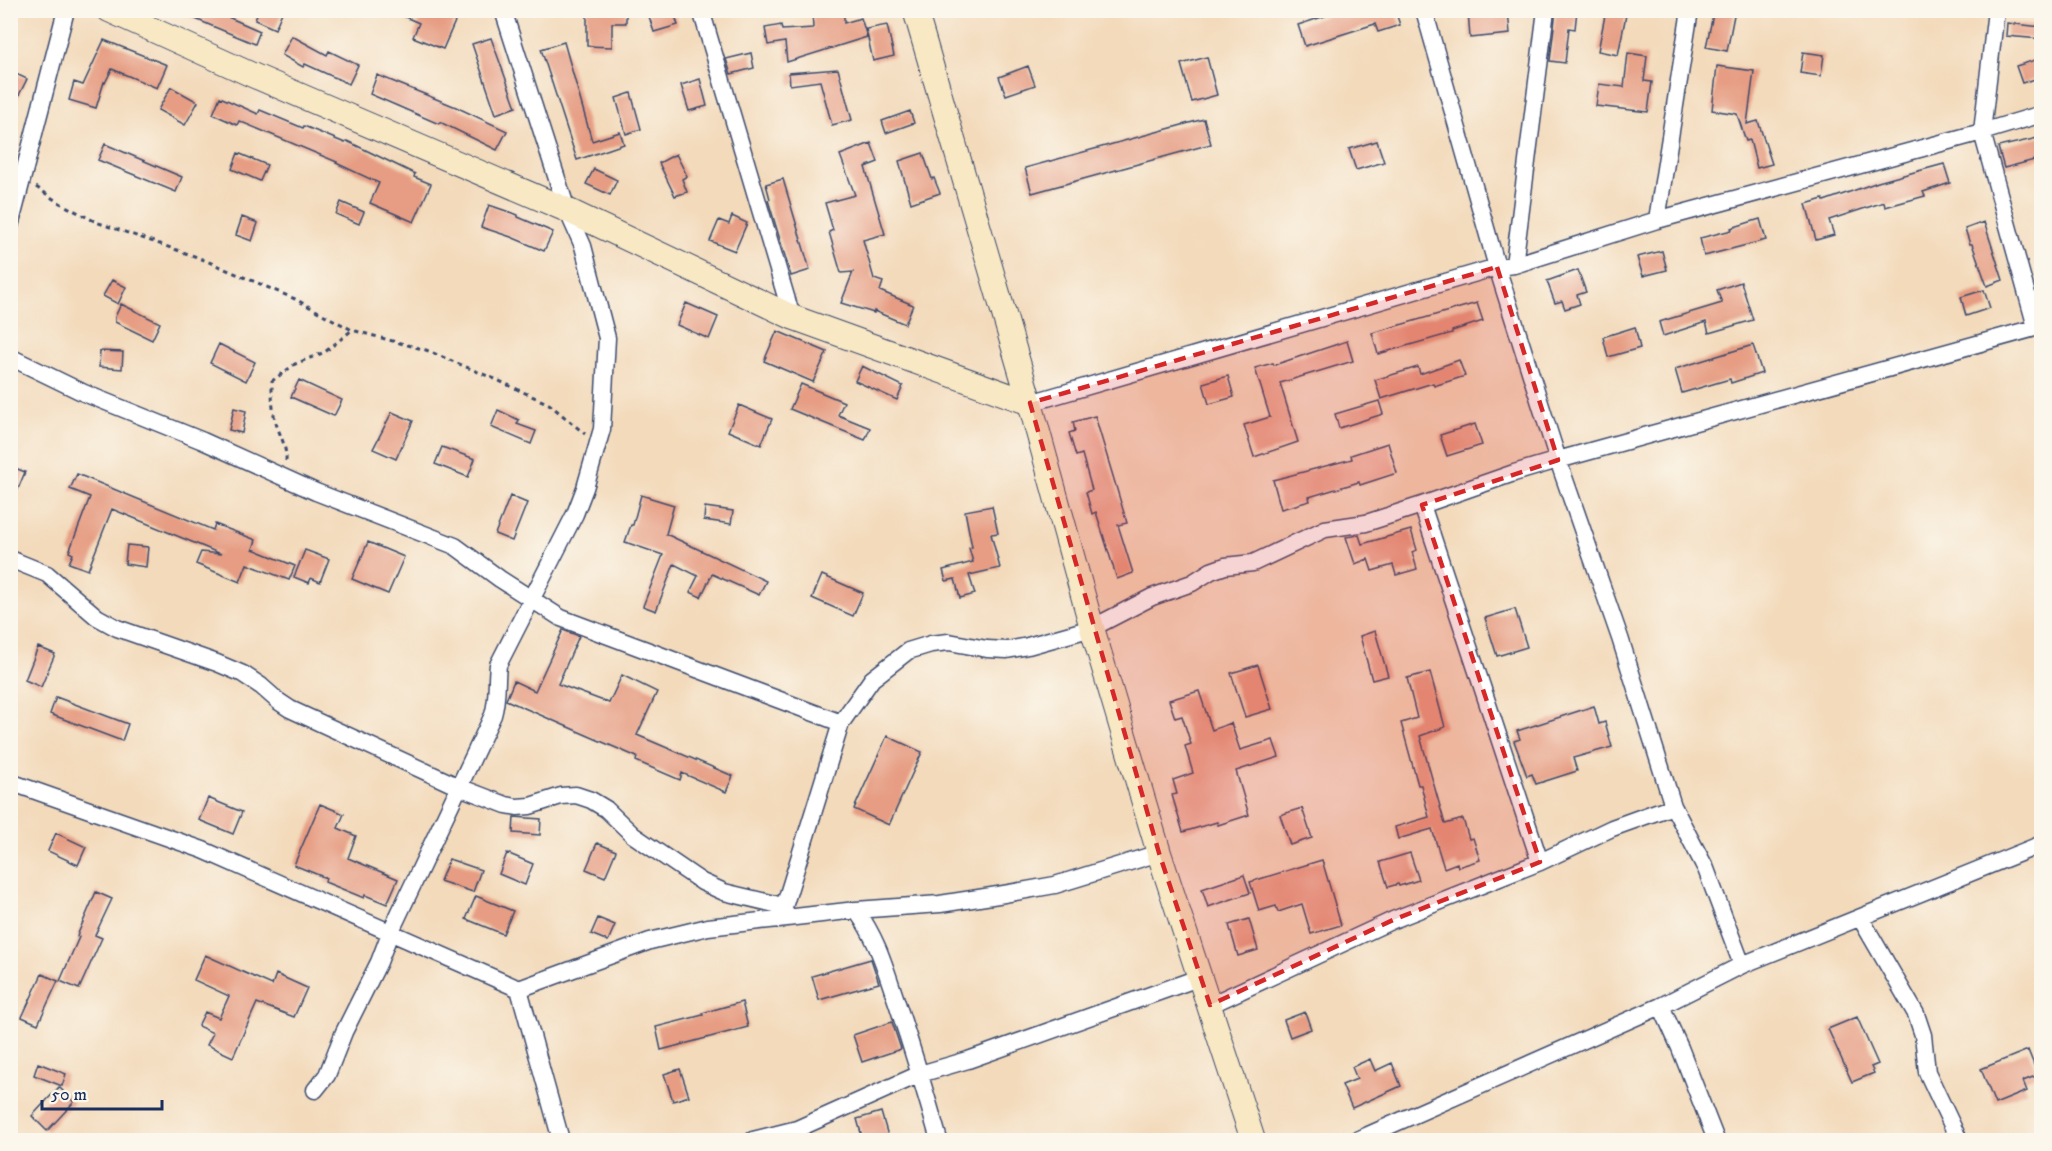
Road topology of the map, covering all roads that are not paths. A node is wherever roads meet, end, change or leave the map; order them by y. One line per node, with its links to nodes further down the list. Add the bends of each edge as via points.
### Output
1 (66, 10): 12 (street)
2 (110, 10): 13 (street)
3 (503, 10): 13 (street)
4 (701, 10): 17 (street)
5 (915, 10): 20 (street)
6 (1424, 10): 16 (street)
7 (1546, 10): 16 (street)
8 (1690, 10): 14 (street)
9 (1996, 10): 11 (street)
10 (2042, 114): 11 (street)
11 (1982, 132): 14 (street); 18 (street)
12 (17, 177): 15 (street)
13 (567, 210): 17 (street); 24 (street, via 583,246 607,338 602,429 575,514)
14 (1657, 220): 16 (street)
15 (10, 226)
16 (1506, 266): 20 (street); 21 (street)
17 (792, 317): 20 (street)
18 (2039, 327): 21 (street)
19 (10, 357): 24 (street, via 84,393 316,492 455,546)
20 (1030, 403): 25 (street)
21 (1558, 460): 22 (street); 29 (street, via 1617,628)
22 (1422, 505): 25 (street, via 1366,523 1325,529 1253,563 1211,571); 32 (street)
23 (10, 559): 28 (street, via 47,574 97,617 117,628 217,663 261,686 290,709)
24 (531, 599): 26 (street, via 561,618); 28 (street, via 498,665 493,715)
25 (1092, 628): 26 (street, via 1007,650 949,642 909,651 872,679); 31 (street)
26 (841, 723): 34 (street)
27 (10, 782): 36 (street, via 203,850)
28 (459, 787): 34 (street, via 517,807 561,796 591,800 633,835 702,882); 36 (street)
29 (1672, 806): 32 (street, via 1612,828); 37 (street, via 1706,869)
30 (2042, 844): 35 (street)
31 (1160, 853): 33 (street, via 1055,885 940,904); 38 (street)
32 (1539, 862): 40 (street, via 1393,920)
33 (856, 910): 34 (street); 42 (street, via 871,930 880,952)
34 (781, 913): 39 (street, via 650,941)
35 (1861, 918): 37 (street); 50 (street, via 1916,1014 1927,1072)
36 (390, 933): 39 (street); 43 (street, via 327,1075)
37 (1742, 965): 41 (street)
38 (1201, 977): 40 (street); 42 (street)
39 (519, 989): 44 (street)
40 (1210, 1005): 47 (street)
41 (1661, 1006): 48 (street); 49 (street)
42 (920, 1074): 45 (street, via 797,1129); 46 (street)
43 (315, 1090)
44 (561, 1140)
45 (753, 1140)
46 (939, 1140)
47 (1253, 1140)
48 (1357, 1140)
49 (1716, 1140)
50 (1959, 1140)

